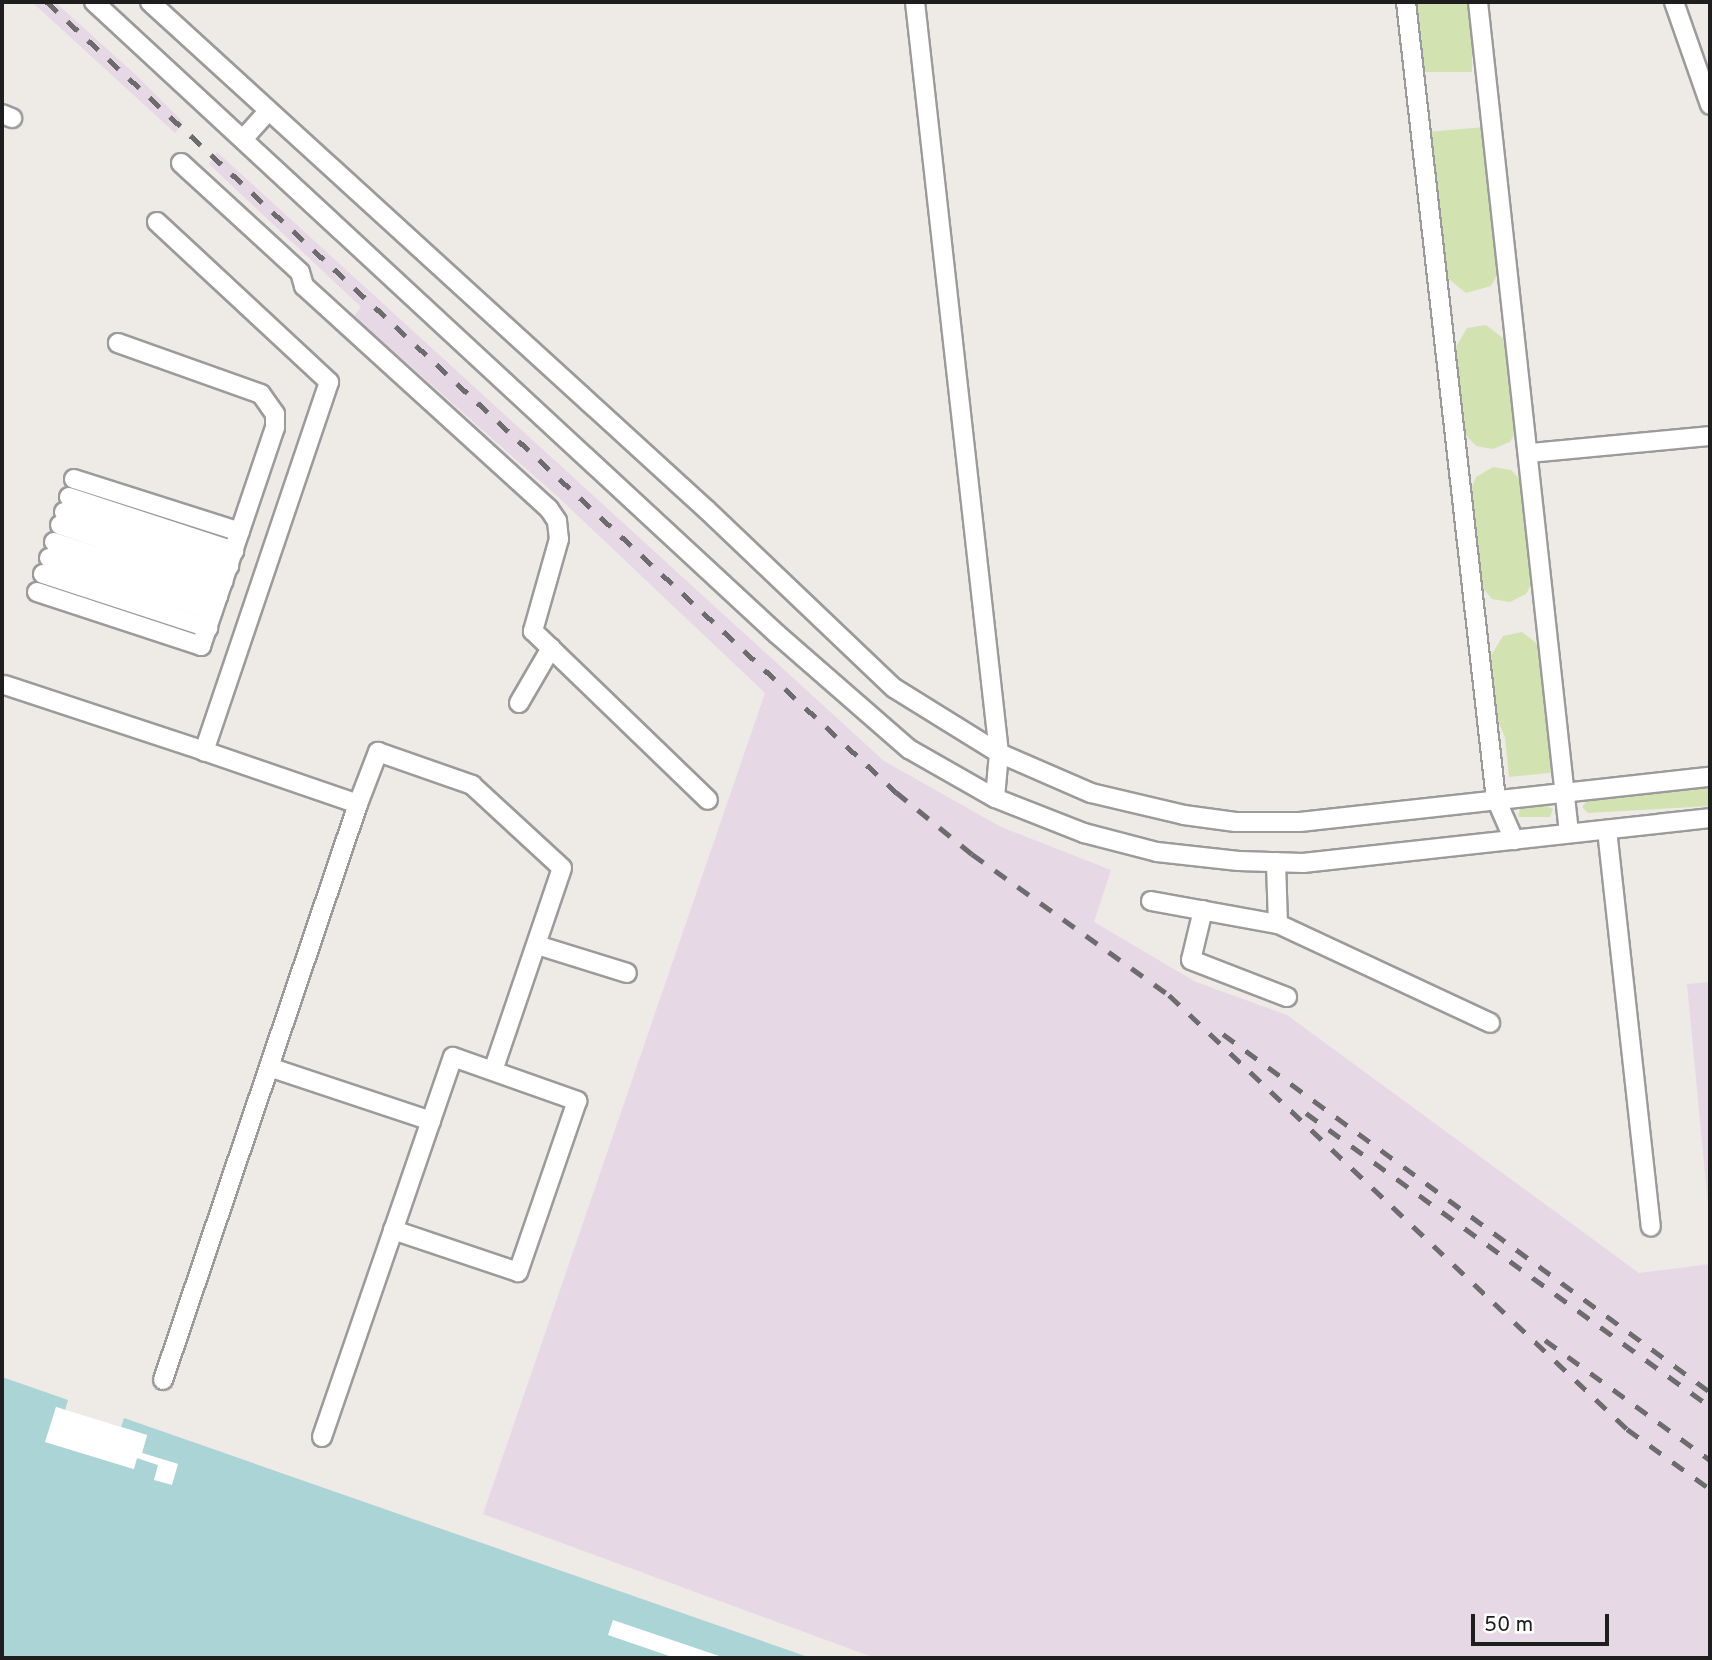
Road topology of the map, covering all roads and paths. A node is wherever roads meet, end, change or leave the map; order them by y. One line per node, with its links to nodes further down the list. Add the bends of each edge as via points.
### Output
1 (94, 2): 9 (street)
2 (150, 2): 8 (street)
3 (915, 2): 24 (street)
4 (1406, 2): 28 (street)
5 (1478, 2): 14 (street)
6 (1674, 2): 7 (street)
7 (1710, 105)
8 (268, 111): 9 (street); 24 (street, via 715,517 894,688)
9 (244, 138): 27 (street, via 777,634 909,749)
10 (181, 163): 20 (street, via 300,272 304,286 549,509 557,521 559,539 533,631)
11 (157, 222): 23 (street, via 329,382)
12 (118, 343): 16 (street, via 261,394 275,414 275,428)
13 (1710, 436): 14 (street)
14 (1530, 453): 26 (street)
15 (74, 479): 16 (street)
16 (240, 532): 18 (street)
17 (56, 535): 18 (street); 18 (street); 18 (street)
18 (221, 589): 19 (street, via 201,646)
19 (37, 592)
20 (551, 648): 22 (street); 29 (street)
21 (5, 685): 23 (street)
22 (519, 703)
23 (204, 751): 30 (street)
24 (999, 753): 27 (street); 28 (street, via 1091,793 1184,816 1236,821 1300,822)
25 (1710, 777): 26 (street)
26 (1565, 792): 28 (street); 33 (street)
27 (995, 798): 35 (street, via 1084,833 1157,852 1199,860)
28 (1496, 799): 34 (street)
29 (709, 800)
30 (358, 804): 39 (street, via 378,752 472,785 562,869); 43 (street)
31 (1710, 818): 32 (street)
32 (1607, 830): 33 (street); 46 (street)
33 (1569, 833): 34 (street)
34 (1514, 840): 35 (street)
35 (1276, 862): 38 (street)
36 (1151, 901): 37 (street)
37 (1203, 910): 38 (street); 41 (street, via 1191,960)
38 (1278, 924): 42 (street)
39 (537, 946): 40 (street); 44 (street)
40 (627, 973)
41 (1287, 997)
42 (1490, 1023)
43 (269, 1068): 45 (street); 48 (street)
44 (493, 1071): 45 (street, via 453,1057); 47 (street, via 577,1101 518,1272)
45 (431, 1121): 47 (street)
46 (1651, 1227)
47 (393, 1230): 49 (street)
48 (163, 1380)
49 (321, 1437)

